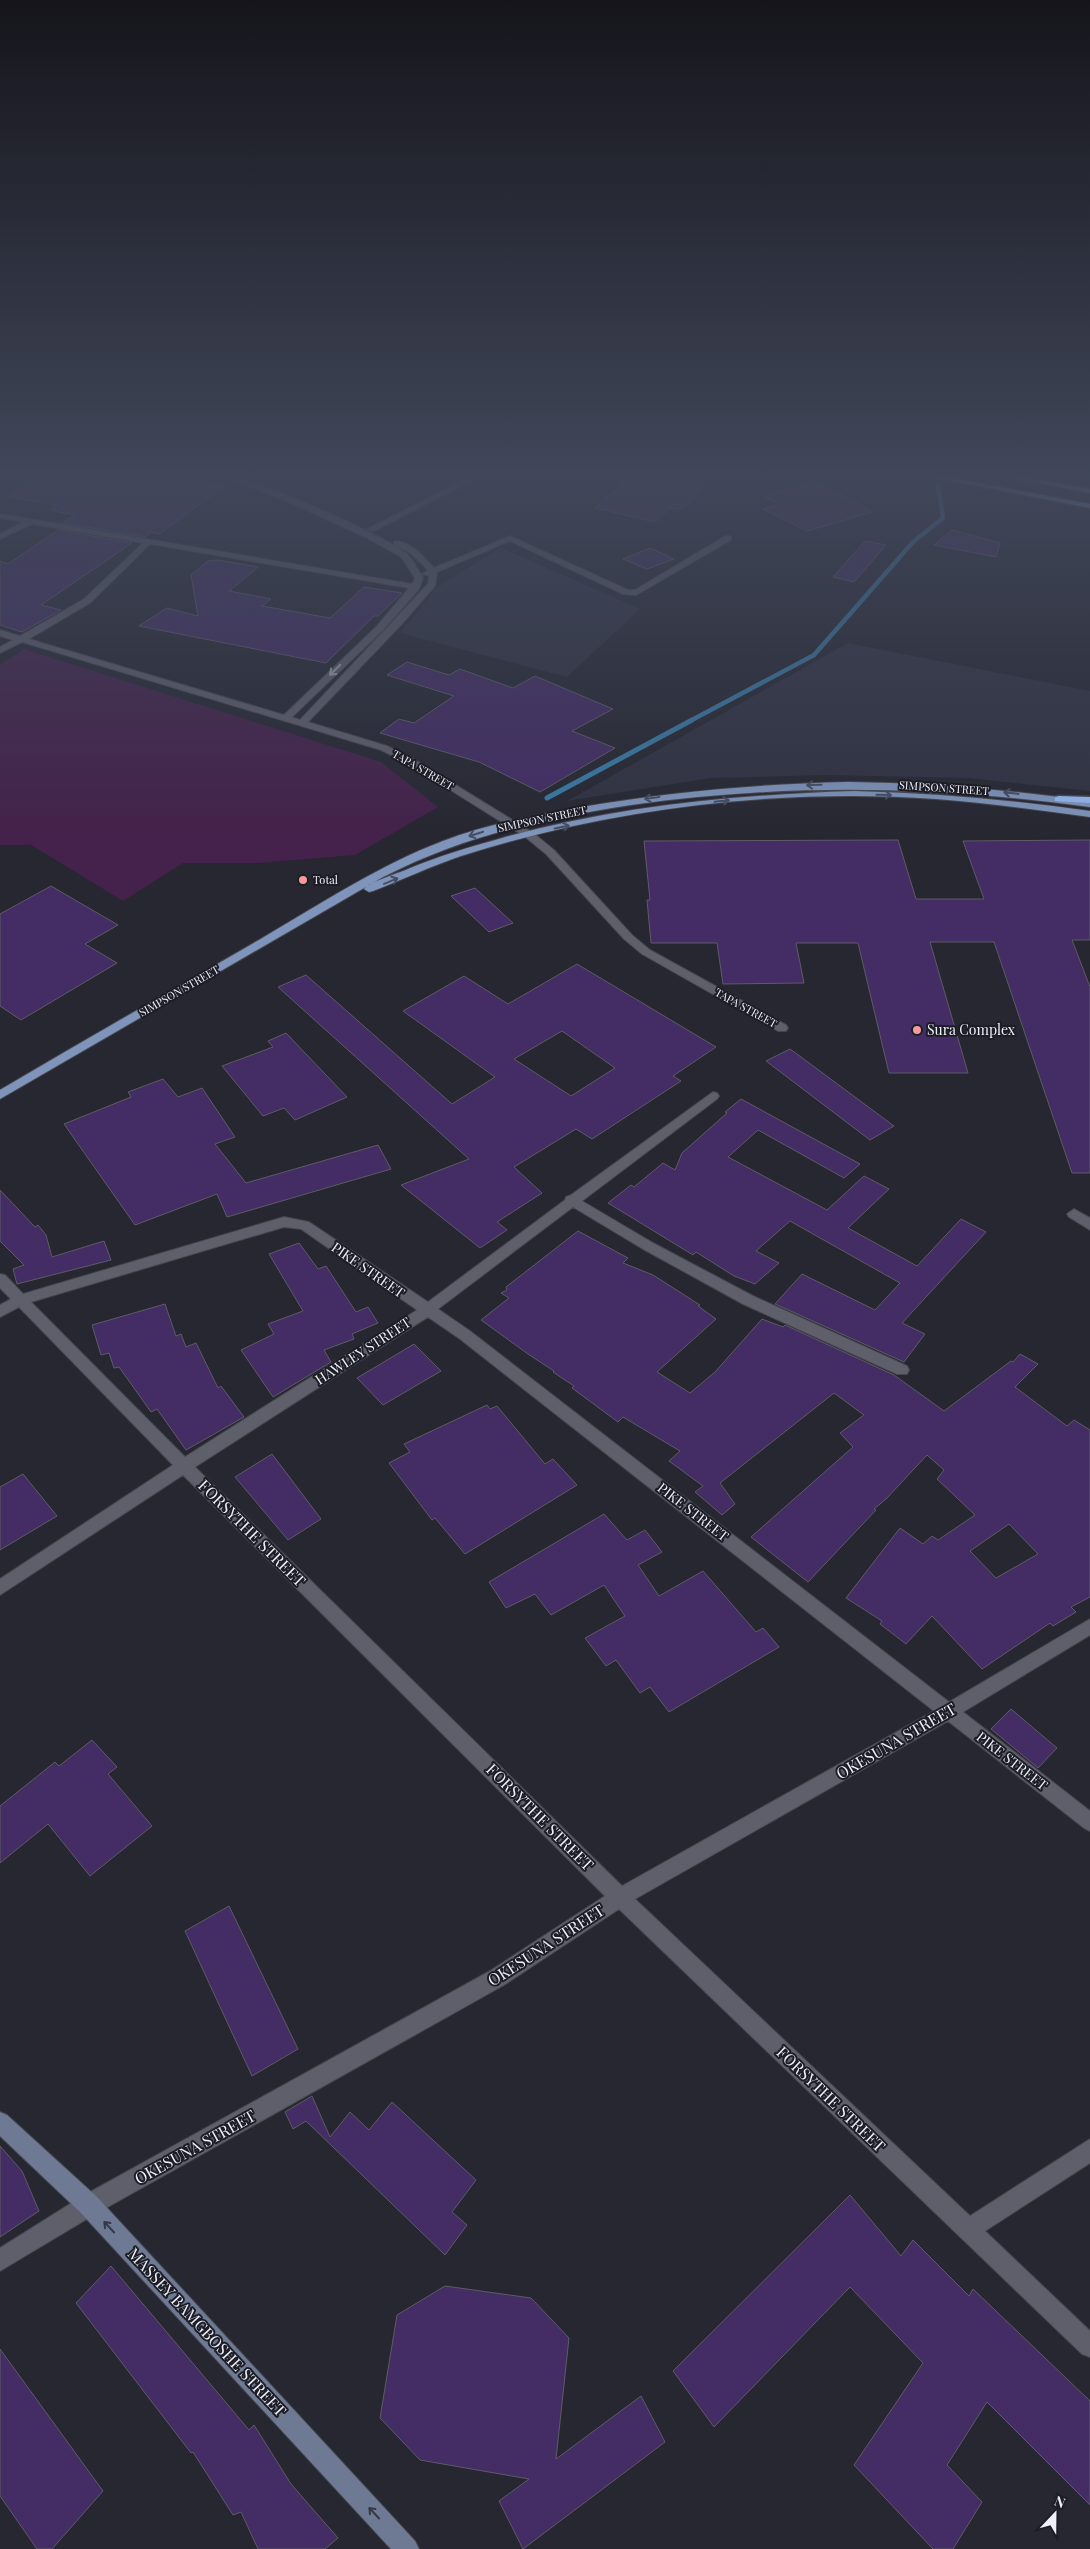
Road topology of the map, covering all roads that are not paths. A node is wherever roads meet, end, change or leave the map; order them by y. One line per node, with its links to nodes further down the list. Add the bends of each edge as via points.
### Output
1 (92, 596): 5 (street, via 50,625)
2 (406, 596): 7 (street, one-way to 7)
3 (422, 596): 8 (street)
4 (0, 633): 5 (street, TAPA STREET)
5 (19, 639): 6 (street); 7 (street, TAPA STREET)
6 (0, 650)
7 (286, 719): 8 (street, TAPA STREET)
8 (302, 723): 12 (street, TAPA STREET, via 384,748)
9 (1059, 799): 10 (highway); 12 (main road, SIMPSON STREET, one-way to 12, via 904,784 795,785 735,788 648,799)
10 (1090, 802)
11 (1090, 814): 13 (main road, one-way to 11, via 684,806 760,797 921,796)
12 (510, 823): 13 (street, TAPA STREET); 14 (main road, SIMPSON STREET, one-way to 14, via 446,844 350,890)
13 (528, 834): 14 (main road, one-way to 13, via 459,853); 15 (street, TAPA STREET, via 550,852 628,937 646,952)
14 (328, 904): 16 (main road, SIMPSON STREET)
15 (782, 1028)
16 (0, 1095)
17 (713, 1096): 18 (street, HAWLEY STREET)
18 (571, 1200): 23 (street, HAWLEY STREET); 25 (street, via 748,1300)
19 (1074, 1214): 20 (street)
20 (1090, 1225)
21 (0, 1278): 22 (street, FORSYTHE STREET)
22 (20, 1300): 23 (street, PIKE STREET, via 284,1222 304,1225); 24 (street); 26 (street, FORSYTHE STREET)
23 (426, 1311): 26 (street, HAWLEY STREET); 29 (street, PIKE STREET, via 465,1335)
24 (0, 1312)
25 (902, 1370)
26 (184, 1466): 27 (street, HAWLEY STREET); 31 (street, FORSYTHE STREET)
27 (0, 1588)
28 (1090, 1626): 29 (street, OKESUNA STREET)
29 (950, 1711): 30 (street, PIKE STREET); 31 (street, OKESUNA STREET)
30 (1090, 1822)
31 (620, 1897): 34 (street, OKESUNA STREET, via 497,1978); 35 (street, FORSYTHE STREET)
32 (0, 2122): 34 (main road, MASSEY BAMGBOSHE STREET)
33 (1090, 2149): 35 (street)
34 (89, 2205): 36 (street, OKESUNA STREET); 38 (main road, MASSEY BAMGBOSHE STREET, one-way to 34)
35 (968, 2230): 37 (street, FORSYTHE STREET)
36 (0, 2260)
37 (1090, 2346)
38 (407, 2549)

